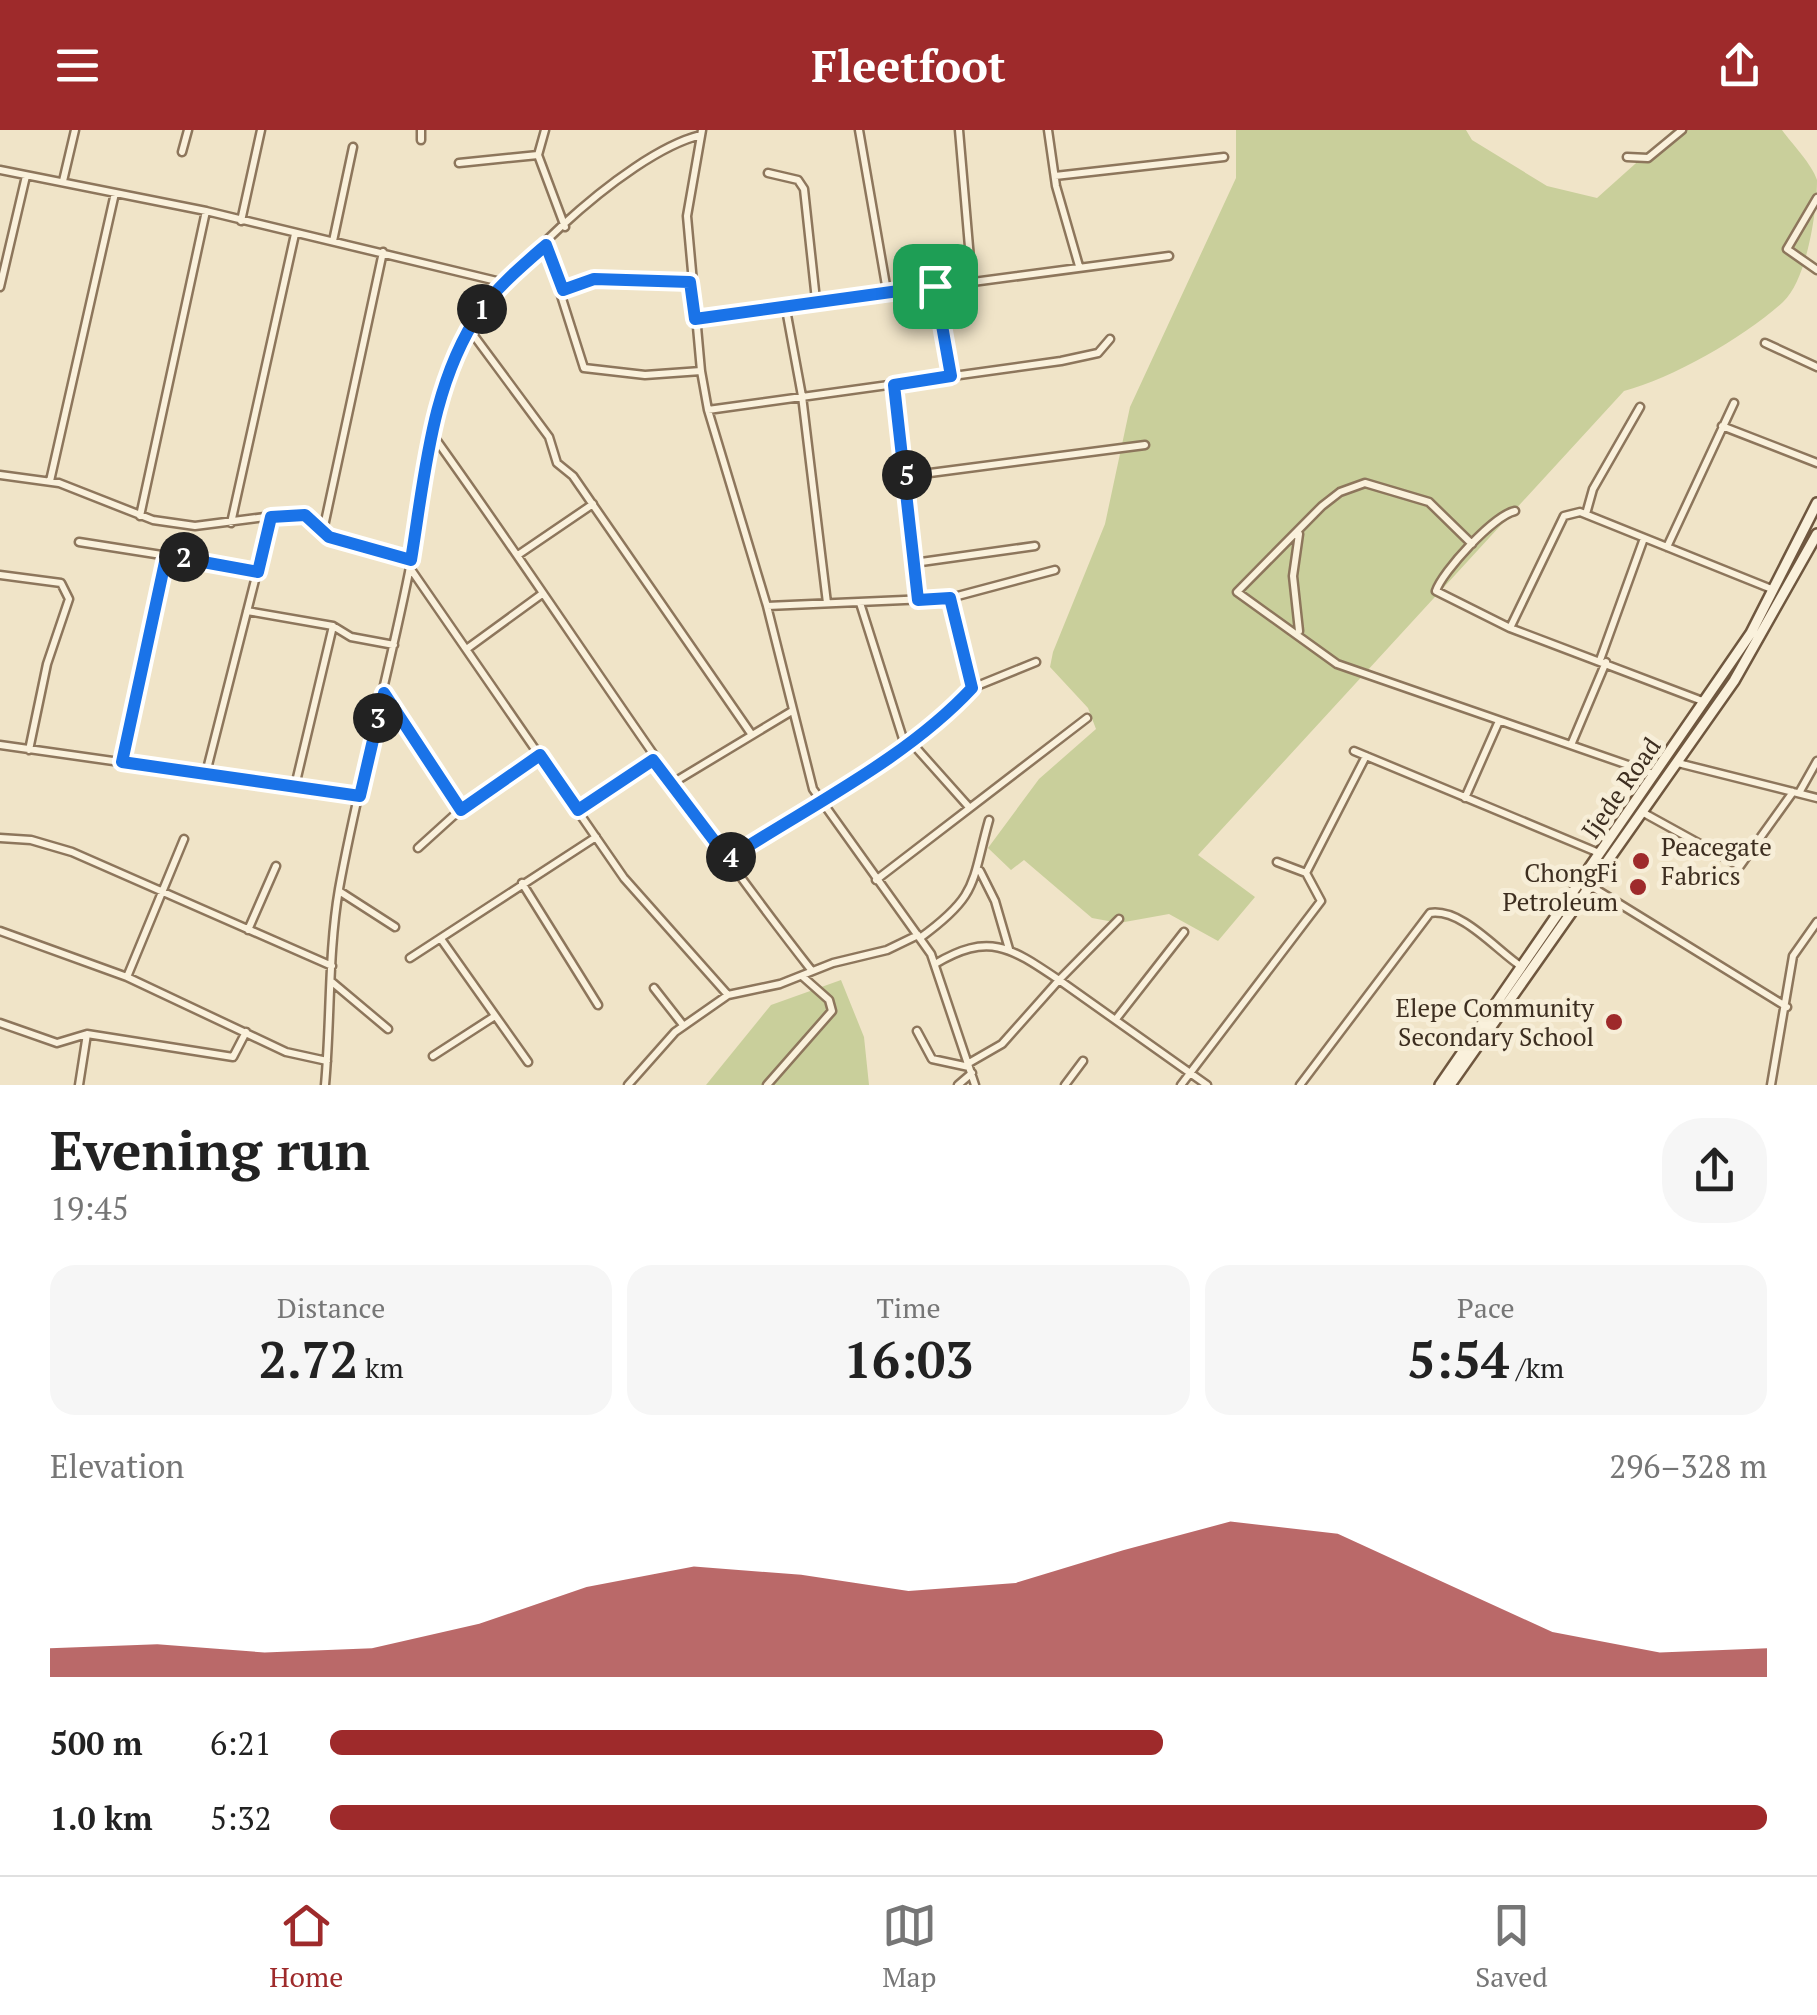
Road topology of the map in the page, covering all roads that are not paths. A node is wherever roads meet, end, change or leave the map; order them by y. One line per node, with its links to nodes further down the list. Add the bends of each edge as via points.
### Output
1 (75, 130): 22 (street)
2 (188, 130): 13 (street)
3 (261, 130): 26 (street)
4 (421, 130): 11 (street)
5 (545, 130): 14 (street)
6 (860, 130): 41 (street)
7 (959, 130): 37 (street)
8 (1048, 130): 21 (street)
9 (1682, 130): 15 (street, via 1648,158)
10 (702, 132): 27 (street, via 664,149); 36 (street, via 687,216)
11 (421, 140)
12 (353, 147): 29 (street)
13 (182, 152)
14 (538, 155): 17 (street); 27 (street)
15 (1627, 156)
16 (1224, 157): 21 (street)
17 (460, 162)
18 (0, 170): 20 (street)
19 (768, 173): 42 (street, via 798,180 804,189)
20 (26, 176): 22 (street); 39 (street)
21 (1054, 176): 33 (street)
22 (64, 181): 23 (street)
23 (115, 192): 25 (street); 62 (street)
24 (1817, 198): 34 (street, via 1787,249)
25 (206, 212): 26 (street); 67 (street)
26 (241, 221): 28 (street)
27 (564, 227): 30 (street)
28 (295, 234): 29 (street); 69 (street)
29 (333, 241): 31 (street)
30 (546, 245): 35 (street); 40 (street)
31 (383, 252): 35 (street); 70 (street)
32 (1170, 256): 33 (street)
33 (1079, 266): 37 (street)
34 (1817, 270)
35 (505, 282): 45 (street)
36 (690, 282): 40 (street, via 594,279); 44 (street)
37 (972, 282): 38 (street)
38 (935, 286): 41 (street); 50 (street)
39 (0, 287)
40 (563, 290): 49 (street, via 588,371)
41 (887, 291): 42 (street)
42 (816, 300): 43 (street)
43 (785, 304): 44 (street); 52 (street)
44 (695, 319): 49 (street)
45 (469, 329): 57 (street, via 453,359); 64 (street, via 549,437 557,463)
46 (1110, 339): 50 (street, via 1086,356)
47 (1765, 342): 48 (street)
48 (1817, 367)
49 (700, 372): 55 (street)
50 (951, 376): 51 (street)
51 (894, 385): 52 (street); 61 (street)
52 (802, 396): 55 (street); 89 (street)
53 (1734, 403): 56 (street)
54 (1640, 406): 66 (street)
55 (708, 410): 91 (street)
56 (1722, 426): 59 (street); 77 (street)
57 (432, 434): 78 (street); 80 (street)
58 (1145, 445): 61 (street)
59 (1817, 463)
60 (0, 475): 62 (street)
61 (907, 476): 81 (street)
62 (50, 481): 67 (street)
63 (1817, 503): 85 (main road, Ijede Road)
64 (592, 504): 78 (street); 106 (street)
65 (1514, 511): 75 (street)
66 (1586, 514): 73 (street); 94 (street, via 1564,516)
67 (140, 516): 69 (street, via 194,526)
68 (271, 517): 69 (street); 70 (street, via 305,515); 83 (street)
69 (230, 523)
70 (322, 532): 80 (street)
71 (1299, 532): 75 (street, via 1334,496 1368,483 1437,507); 95 (street, via 1293,569); 95 (street, via 1237,592)
72 (1817, 534): 117 (main road, Ijede Road, via 1754,648)
73 (1643, 541): 77 (street); 98 (street)
74 (79, 542): 79 (street)
75 (1472, 544): 94 (street, via 1436,592)
76 (1035, 546): 81 (street)
77 (1667, 547): 85 (street)
78 (518, 555): 86 (street)
79 (170, 556): 83 (street); 116 (street)
80 (410, 563): 96 (street); 97 (street)
81 (914, 563): 88 (street)
82 (1055, 570): 87 (street)
83 (258, 572): 92 (street)
84 (0, 575): 110 (street, via 61,583 68,599)
85 (1775, 590): 102 (main road, Ijede Road)
86 (542, 594): 97 (street); 114 (street)
87 (950, 598): 88 (street); 100 (street)
88 (918, 600): 90 (street)
89 (827, 603): 90 (street); 91 (street)
90 (860, 603): 107 (street)
91 (767, 606): 103 (street)
92 (247, 611): 93 (street); 118 (street)
93 (333, 626): 96 (street, via 351,638); 121 (street)
94 (1510, 628): 98 (street)
95 (1299, 632): 105 (street, via 1338,664)
96 (394, 645): 101 (street)
97 (468, 648): 112 (street)
98 (1602, 661): 102 (street); 109 (street)
99 (1036, 662): 100 (street)
100 (972, 688): 107 (street)
101 (384, 693): 123 (street); 128 (street)
102 (1705, 702): 119 (main road, Ijede Road)
103 (792, 711): 106 (street); 126 (street)
104 (1086, 718): 127 (street)
105 (1499, 720): 109 (street); 124 (street)
106 (752, 736): 120 (street)
107 (908, 743): 126 (street); 127 (street)
108 (0, 745): 110 (street)
109 (1571, 745): 119 (street)
110 (28, 750): 116 (street)
111 (1354, 751): 113 (street)
112 (540, 755): 128 (street); 129 (street)
113 (1366, 756): 124 (street); 141 (street)
114 (653, 760): 120 (street); 129 (street)
115 (1817, 761): 122 (street)
116 (122, 762): 118 (street)
117 (1678, 763): 122 (street); 130 (main road, Ijede Road)
118 (206, 773): 121 (street)
119 (1654, 774): 136 (main road, Ijede Road)
120 (671, 784): 137 (street)
121 (295, 786): 123 (street)
122 (1796, 792): 125 (street); 130 (street, via 1740,866)
123 (360, 796): 146 (street)
124 (1465, 798): 136 (street)
125 (1817, 798)
126 (818, 800): 137 (street); 142 (street)
127 (968, 806): 142 (street)
128 (461, 810): 135 (street)
129 (578, 810): 133 (street)
130 (1642, 812): 144 (main road, Ijede Road)
131 (989, 820): 140 (street)
132 (0, 838): 145 (street, via 72,852)
133 (596, 838): 143 (street); 166 (street)
134 (184, 840): 145 (street)
135 (418, 848)
136 (1600, 854): 159 (main road, Ijede Road)
137 (728, 859): 160 (street)
138 (1277, 862): 141 (street)
139 (276, 866): 151 (street)
140 (979, 870): 153 (street, via 964,900); 155 (street)
141 (1306, 872): 182 (street, via 1320,901)
142 (876, 880): 153 (street)
143 (522, 883): 154 (street); 167 (street)
144 (1589, 884): 168 (street); 194 (main road, Ijede Road)
145 (164, 891): 151 (street); 162 (street)
146 (338, 891): 149 (street); 158 (street)
147 (1119, 919): 163 (street)
148 (1817, 922): 168 (street, via 1795,949)
149 (395, 927)
150 (0, 930): 162 (street)
151 (248, 930): 158 (street)
152 (1184, 932): 170 (street)
153 (919, 937): 157 (street); 160 (street)
154 (441, 938): 156 (street); 169 (street)
155 (1009, 949): 157 (street, via 968,945); 163 (street)
156 (410, 958)
157 (934, 964): 181 (street)
158 (332, 966): 164 (street)
159 (1522, 967): 192 (street, via 1481,934 1430,913); 193 (main road, Ijede Road)
160 (812, 971): 161 (street)
161 (802, 976): 166 (street); 186 (street, via 832,1011)
162 (127, 977): 175 (street)
163 (1059, 980): 170 (street); 181 (street, via 1002,1044)
164 (332, 981): 173 (street); 179 (street)
165 (654, 988): 172 (street)
166 (728, 995): 172 (street)
167 (598, 1005)
168 (1787, 1007): 195 (street)
169 (496, 1016): 177 (street); 180 (street)
170 (1116, 1019): 182 (street)
171 (0, 1023): 176 (street, via 57,1043)
172 (683, 1026): 185 (street)
173 (388, 1028)
174 (917, 1031): 181 (street, via 932,1059)
175 (246, 1032): 176 (street, via 233,1057); 179 (street, via 307,1060)
176 (87, 1034): 183 (street)
177 (434, 1056)
178 (1082, 1061): 189 (street)
179 (327, 1062): 184 (street)
180 (528, 1062)
181 (970, 1068): 187 (street); 188 (street)
182 (1190, 1073): 190 (street); 191 (street)
183 (80, 1085)
184 (325, 1085)
185 (628, 1085)
186 (767, 1085)
187 (958, 1085)
188 (975, 1085)
189 (1066, 1085)
190 (1182, 1085)
191 (1208, 1085)
192 (1300, 1085)
193 (1440, 1085)
194 (1450, 1085)
195 (1771, 1085)

